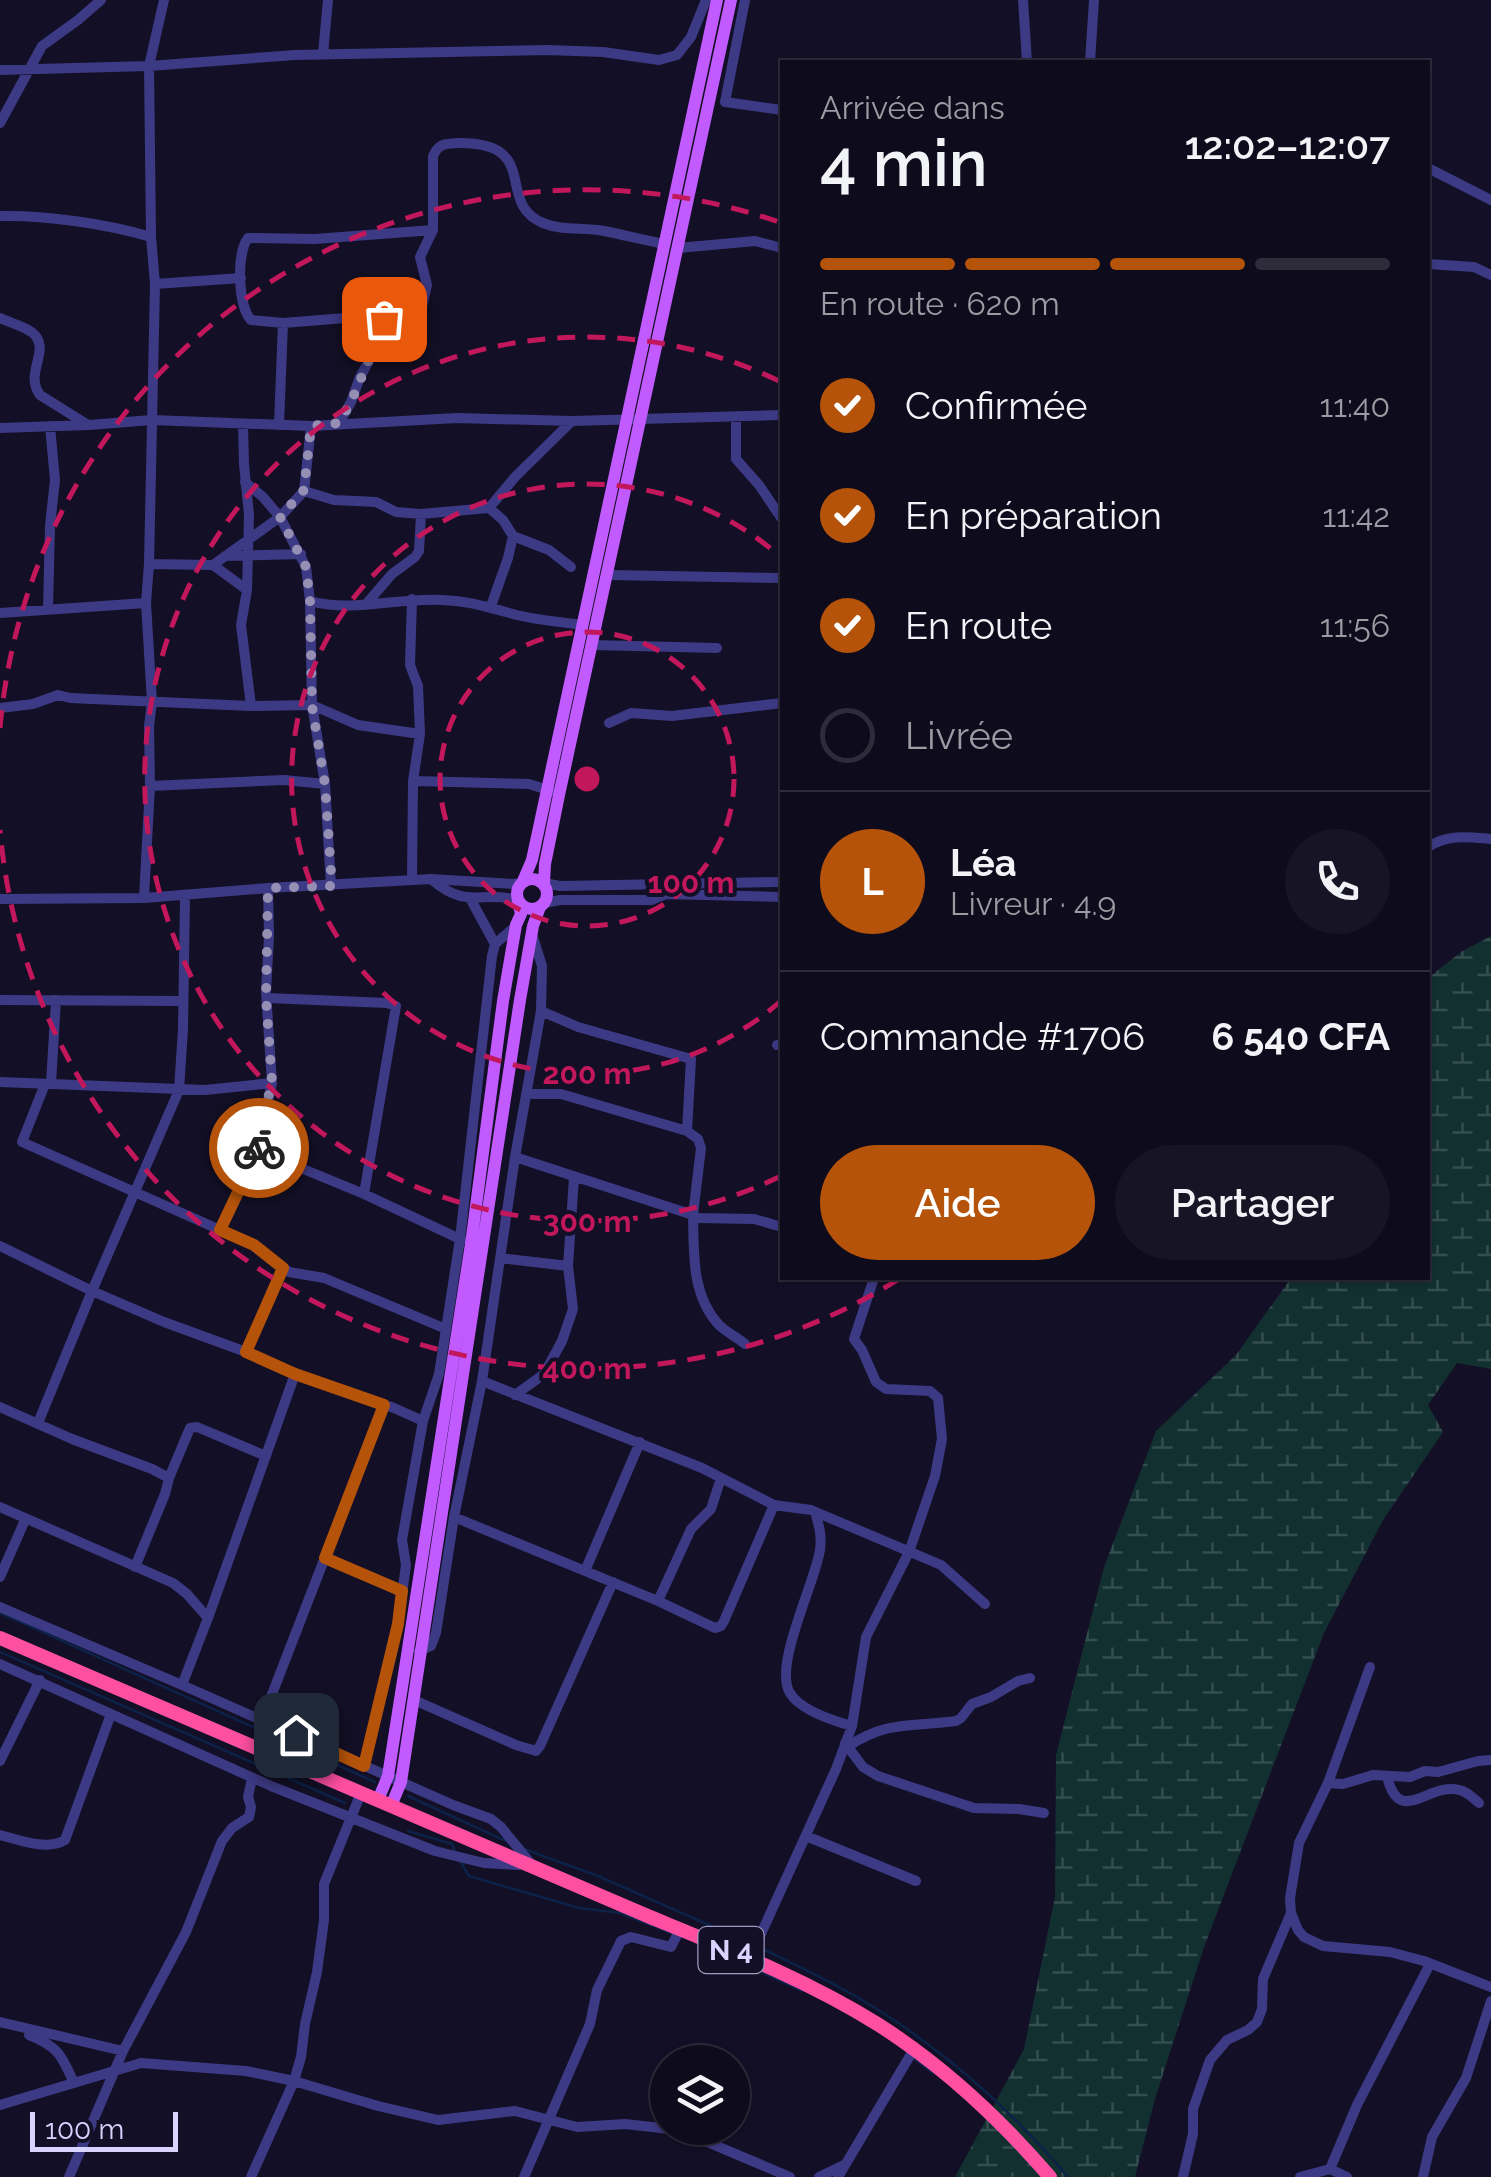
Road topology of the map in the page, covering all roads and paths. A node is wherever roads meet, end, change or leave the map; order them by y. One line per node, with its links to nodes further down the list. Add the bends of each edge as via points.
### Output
1 (100, 0): 14 (street, via 42,46)
2 (164, 0): 13 (street)
3 (328, 0): 10 (street)
4 (706, 0): 10 (street, via 691,37 677,55 660,60 548,50)
5 (718, 0): 25 (main road)
6 (731, 0): 16 (main road)
7 (744, 0): 17 (street)
8 (1023, 0): 11 (street)
9 (1094, 0): 12 (street)
10 (324, 54): 13 (street)
11 (1027, 60)
12 (1090, 60)
13 (149, 66): 14 (street); 24 (street)
14 (29, 69): 15 (street); 19 (street)
15 (0, 70)
16 (710, 97): 17 (street); 25 (main road)
17 (725, 102): 18 (street)
18 (780, 110)
19 (0, 123)
20 (1430, 169): 21 (street)
21 (1491, 200)
22 (0, 216): 24 (street)
23 (433, 230): 25 (street, via 436,148 478,143 504,154 523,208 541,222); 29 (street, via 248,238); 32 (street, via 420,257 427,285 420,315)
24 (151, 237): 30 (street)
25 (671, 246): 26 (street, via 756,241); 36 (main road)
26 (780, 247)
27 (1430, 264): 28 (street)
28 (1491, 275)
29 (241, 278): 30 (street); 33 (street, via 247,316)
30 (155, 284): 37 (street)
31 (0, 318): 41 (street, via 38,338 35,389)
32 (384, 319): 33 (street); 39 (street)
33 (283, 323): 42 (street)
34 (780, 416): 35 (street)
35 (736, 417): 36 (street); 50 (street, via 736,460)
36 (634, 418): 38 (street); 60 (main road); 70 (main road)
37 (152, 420): 40 (street); 41 (street); 57 (street)
38 (572, 421): 39 (street); 48 (street)
39 (339, 423): 44 (street)
40 (243, 424): 42 (street); 46 (street)
41 (89, 425): 43 (street)
42 (279, 425): 44 (street)
43 (50, 426): 45 (street); 68 (street)
44 (311, 426): 47 (street)
45 (0, 428)
46 (245, 482): 51 (street); 53 (street)
47 (304, 490): 49 (street); 51 (street)
48 (489, 508): 49 (street); 52 (street)
49 (421, 514): 66 (street, via 416,557)
50 (780, 516)
51 (280, 517): 53 (street); 54 (street)
52 (513, 536): 59 (street); 67 (street)
53 (248, 538): 55 (street); 56 (street)
54 (301, 554): 55 (street); 64 (street)
55 (248, 555): 56 (street); 62 (street)
56 (224, 556): 58 (street)
57 (149, 564): 58 (street); 65 (street)
58 (213, 565): 62 (street)
59 (572, 567)
60 (607, 575): 61 (street); 71 (main road)
61 (780, 578)
62 (246, 590): 75 (street, via 241,625)
63 (412, 598): 66 (street); 67 (street); 79 (street, via 410,664)
64 (310, 601): 66 (street); 76 (street)
65 (146, 603): 68 (street); 73 (street)
66 (367, 604)
67 (492, 606): 70 (street)
68 (48, 608): 69 (street)
69 (0, 612)
70 (583, 625): 83 (main road)
71 (592, 645): 72 (street); 83 (main road)
72 (717, 648)
73 (152, 702): 75 (street); 77 (street, via 58,695); 82 (street)
74 (780, 703): 78 (street, via 672,716 630,713)
75 (250, 706): 76 (street)
76 (312, 706): 79 (street, via 358,725); 81 (street)
77 (0, 708)
78 (609, 723)
79 (420, 734): 80 (street)
80 (413, 780): 83 (street, via 529,784); 87 (street)
81 (325, 784): 82 (street); 92 (street)
82 (150, 786): 97 (street)
83 (553, 792): 88 (main road); 90 (main road)
84 (1491, 839): 85 (street, via 1454,837)
85 (1430, 846)
86 (431, 879): 87 (street); 88 (street); 98 (street, via 449,894)
87 (412, 880): 92 (street)
88 (522, 882): 90 (main road); 100 (main road)
89 (780, 882): 91 (street)
90 (544, 883): 91 (street); 101 (main road)
91 (673, 883): 94 (street)
92 (332, 886): 93 (street)
93 (268, 888): 95 (street); 105 (street)
94 (666, 894): 96 (street); 101 (street)
95 (185, 896): 97 (street); 109 (street)
96 (780, 897)
97 (144, 898): 99 (street)
98 (470, 898): 100 (street); 104 (street)
99 (0, 899)
100 (518, 900): 101 (main road, via 530,909); 102 (main road)
101 (542, 905): 103 (main road)
102 (516, 925): 104 (street); 110 (main road)
103 (532, 934): 108 (main road); 111 (street, via 542,966)
104 (496, 944): 126 (street)
105 (266, 998): 113 (street); 122 (street, via 396,1006)
106 (0, 1000): 107 (street)
107 (56, 1000): 109 (street); 114 (street)
108 (520, 1000): 110 (main road); 164 (main road)
109 (184, 1001): 115 (street)
110 (504, 1001): 126 (main road)
111 (541, 1011): 116 (street); 117 (street, via 692,1059)
112 (0, 1082): 114 (street)
113 (272, 1082): 115 (street); 118 (street)
114 (48, 1084): 115 (street); 121 (street, via 22,1142)
115 (178, 1090): 121 (street)
116 (526, 1094): 117 (street, via 561,1094); 119 (street)
117 (687, 1131): 123 (street, via 701,1148)
118 (260, 1146): 122 (street); 125 (street)
119 (516, 1158): 120 (street); 128 (street)
120 (574, 1178): 123 (street); 129 (street)
121 (135, 1192): 125 (street); 132 (street)
122 (364, 1194): 126 (street)
123 (692, 1215): 124 (street); 134 (street, via 702,1297 715,1320)
124 (780, 1226)
125 (220, 1230): 130 (street)
126 (466, 1241): 133 (street); 164 (main road)
127 (0, 1246): 132 (street)
128 (500, 1258): 129 (street); 137 (street)
129 (568, 1266): 138 (street, via 572,1308 562,1340 544,1374)
130 (283, 1268): 133 (street, via 324,1278); 135 (street)
131 (873, 1280): 152 (street, via 854,1339 873,1378 886,1389 930,1391 940,1402 935,1476)
132 (92, 1291): 135 (street); 142 (street)
133 (446, 1329): 141 (street)
134 (744, 1344)
135 (246, 1352): 136 (street)
136 (295, 1374): 139 (street); 144 (street)
137 (482, 1382): 138 (street); 150 (street)
138 (515, 1395): 143 (street)
139 (384, 1405): 141 (street); 153 (street)
140 (0, 1408): 142 (street)
141 (423, 1421): 158 (street, via 402,1540)
142 (38, 1424): 145 (street)
143 (640, 1442): 146 (street); 155 (street)
144 (266, 1456): 145 (street, via 190,1428); 162 (street)
145 (168, 1478): 154 (street)
146 (721, 1478): 147 (street); 159 (street, via 711,1510 691,1529)
147 (774, 1506): 149 (street); 159 (street, via 721,1626)
148 (0, 1508): 151 (street)
149 (815, 1512): 152 (street); 173 (street, via 820,1548 785,1675 796,1700)
150 (454, 1517): 155 (street); 164 (street, via 436,1633 431,1646)
151 (25, 1520): 154 (street); 156 (street)
152 (909, 1552): 160 (street, via 941,1565); 173 (street, via 866,1637)
153 (325, 1558): 158 (street); 172 (street)
154 (135, 1567): 162 (street, via 181,1588)
155 (585, 1570): 157 (street)
156 (0, 1578)
157 (613, 1582): 159 (street); 170 (street, via 536,1750)
158 (402, 1591): 177 (street)
159 (658, 1601)
160 (985, 1604)
161 (0, 1607): 169 (street)
162 (208, 1618): 169 (street)
163 (0, 1638): 182 (highway, N 4)
164 (415, 1650): 170 (main road); 180 (main road)
165 (0, 1664): 168 (street)
166 (1370, 1667): 181 (street)
167 (1030, 1678): 174 (street, via 972,1704 956,1721 904,1724)
168 (40, 1680): 171 (street); 175 (street)
169 (182, 1684): 172 (street)
170 (414, 1700): 180 (main road)
171 (111, 1714): 179 (street); 187 (street, via 65,1840 48,1846)
172 (262, 1720): 177 (street)
173 (852, 1726): 174 (street)
174 (846, 1745): 185 (street, via 870,1772 942,1798 974,1808); 188 (street)
175 (0, 1760)
176 (1491, 1760): 178 (street)
177 (364, 1766): 180 (street)
178 (1386, 1776): 181 (street); 184 (street, via 1404,1801 1453,1789)
179 (252, 1778): 186 (street); 199 (street, via 249,1817 222,1840 186,1932)
180 (394, 1779): 183 (main road); 189 (street, via 491,1819)
181 (1328, 1783): 191 (street, via 1299,1843)
182 (361, 1794): 183 (highway, N 4); 186 (street)
183 (384, 1803): 189 (highway, N 4)
184 (1479, 1804)
185 (1044, 1813)
186 (350, 1818): 189 (street, via 458,1858); 201 (street, via 324,1884 317,1972)
187 (0, 1835)
188 (806, 1836): 190 (street); 193 (street)
189 (533, 1866): 192 (highway, N 4)
190 (916, 1881)
191 (1291, 1912): 194 (street, via 1298,1930 1323,1946 1390,1952); 214 (street, via 1262,1979 1257,2022 1210,2060)
192 (680, 1929): 193 (highway, N 4); 204 (street, via 671,1947 631,1937 620,1941)
193 (750, 1958): 198 (highway, N 4, via 815,1988)
194 (1430, 1964): 195 (street); 206 (street)
195 (1491, 1987)
196 (1491, 2001): 217 (street, via 1466,2078 1432,2136)
197 (0, 2022): 199 (street); 202 (street, via 61,2054)
198 (914, 2050): 205 (street); 213 (highway, N 4, via 976,2099)
199 (123, 2051): 200 (street)
200 (116, 2069): 201 (street, via 141,2063); 202 (street); 207 (street)
201 (294, 2081): 204 (street, via 438,2120 502,2111); 208 (street)
202 (74, 2084): 203 (street)
203 (0, 2105)
204 (548, 2118): 209 (street); 210 (street, via 585,2128 679,2130)
205 (844, 2165): 211 (street); 212 (street)
206 (1330, 2169): 215 (street); 216 (street)
207 (69, 2177)
208 (251, 2177)
209 (524, 2177)
210 (790, 2177)
211 (819, 2177)
212 (838, 2177)
213 (1050, 2177)
214 (1183, 2177)
215 (1300, 2177)
216 (1347, 2177)
217 (1423, 2177)

